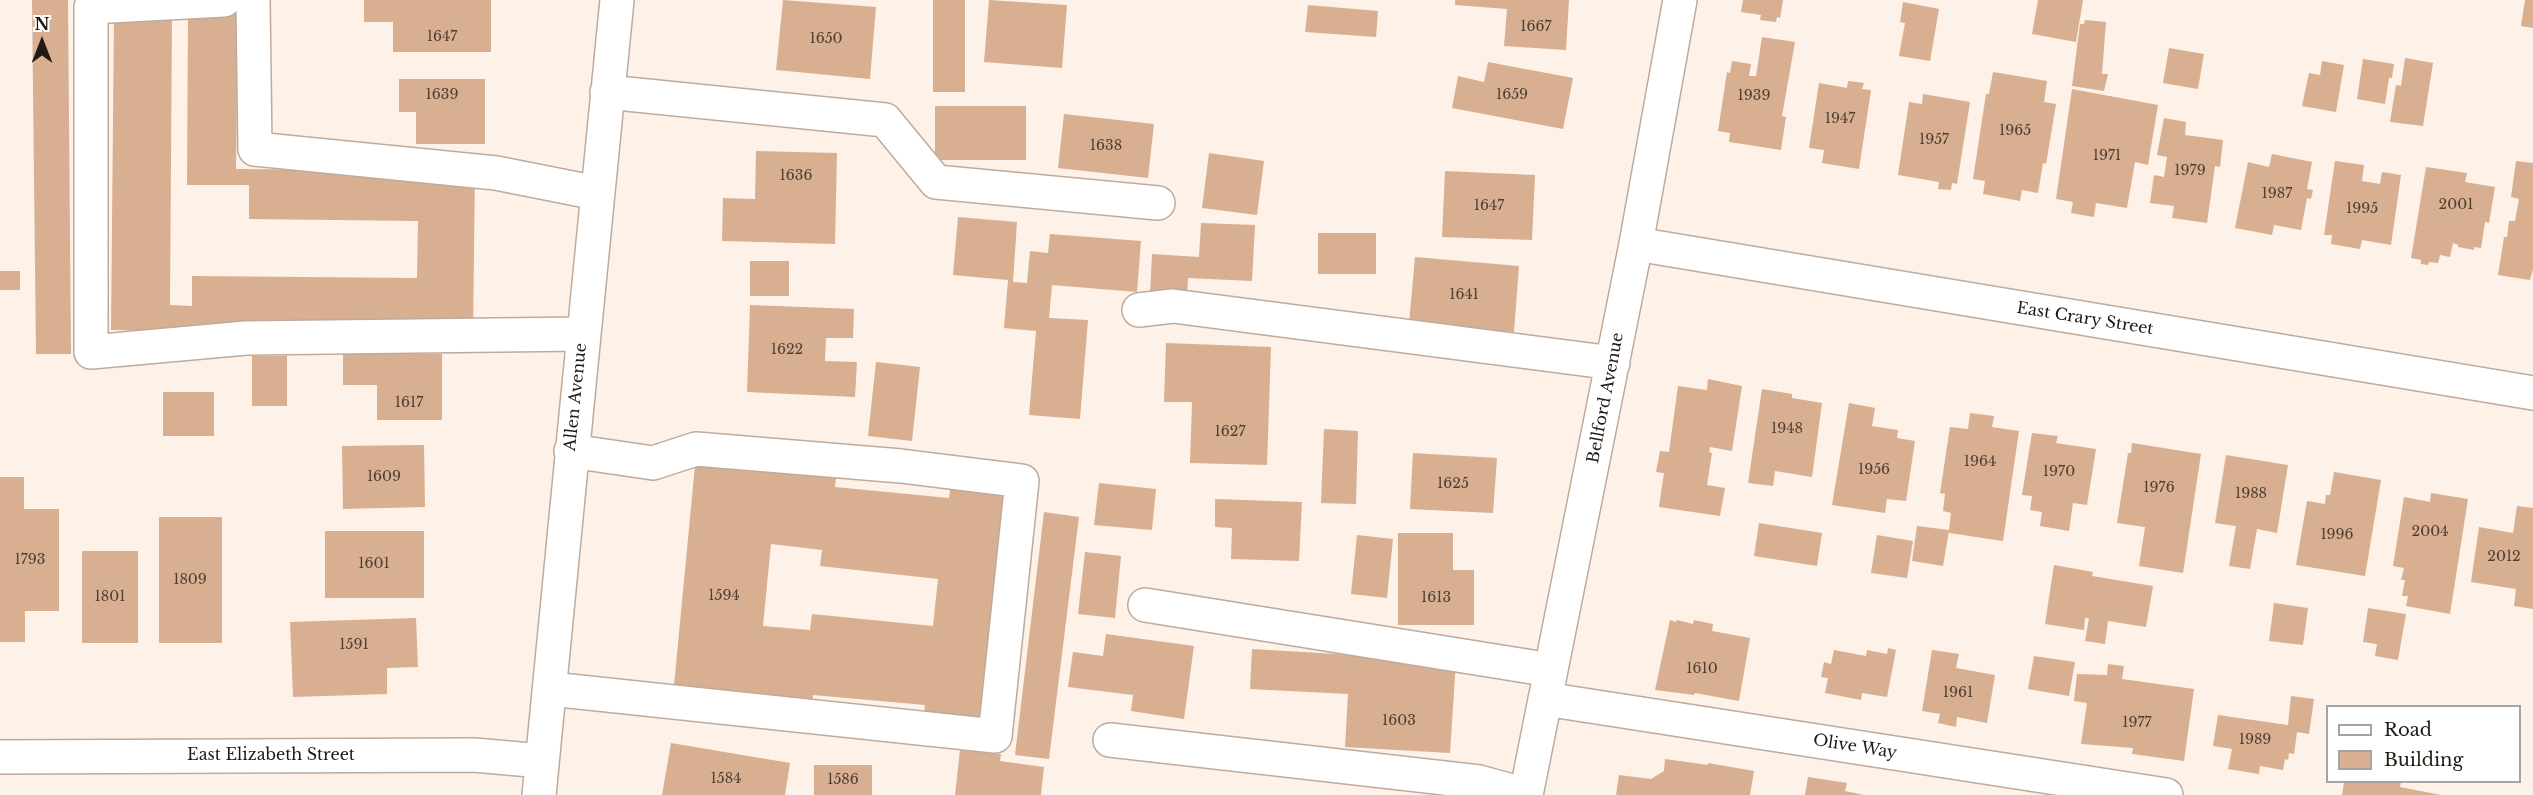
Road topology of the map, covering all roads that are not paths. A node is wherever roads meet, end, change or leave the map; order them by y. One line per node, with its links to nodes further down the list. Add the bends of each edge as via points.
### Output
1 (224, 0): 10 (street, via 91,7 91,352 246,338)
2 (253, 0): 6 (street, via 255,149 496,173)
3 (617, 0): 5 (street, Allen Avenue)
4 (1680, 0): 8 (street, Bellford Avenue)
5 (607, 92): 6 (street, Allen Avenue); 7 (street, via 885,120 936,182)
6 (597, 193): 10 (street, Allen Avenue)
7 (1158, 203)
8 (1636, 244): 11 (street, Bellford Avenue); 12 (street, East Crary Street)
9 (1139, 310): 11 (street, via 1173,306)
10 (582, 334): 13 (street, Allen Avenue)
11 (1613, 363): 15 (street, Bellford Avenue)
12 (2533, 393)
13 (571, 451): 16 (street, Allen Avenue); 16 (street, via 653,463 696,449 901,466 1022,481 995,736)
14 (1144, 605): 15 (street, Olive Way)
15 (1548, 685): 21 (street, Bellford Avenue); 22 (street, Olive Way)
16 (551, 689): 19 (street, Allen Avenue)
17 (1110, 740): 21 (street, via 1479,782)
18 (0, 757): 19 (street, East Elizabeth Street, via 474,755)
19 (542, 761): 20 (street, Allen Avenue)
20 (539, 795)
21 (1526, 795)
22 (2166, 795)

